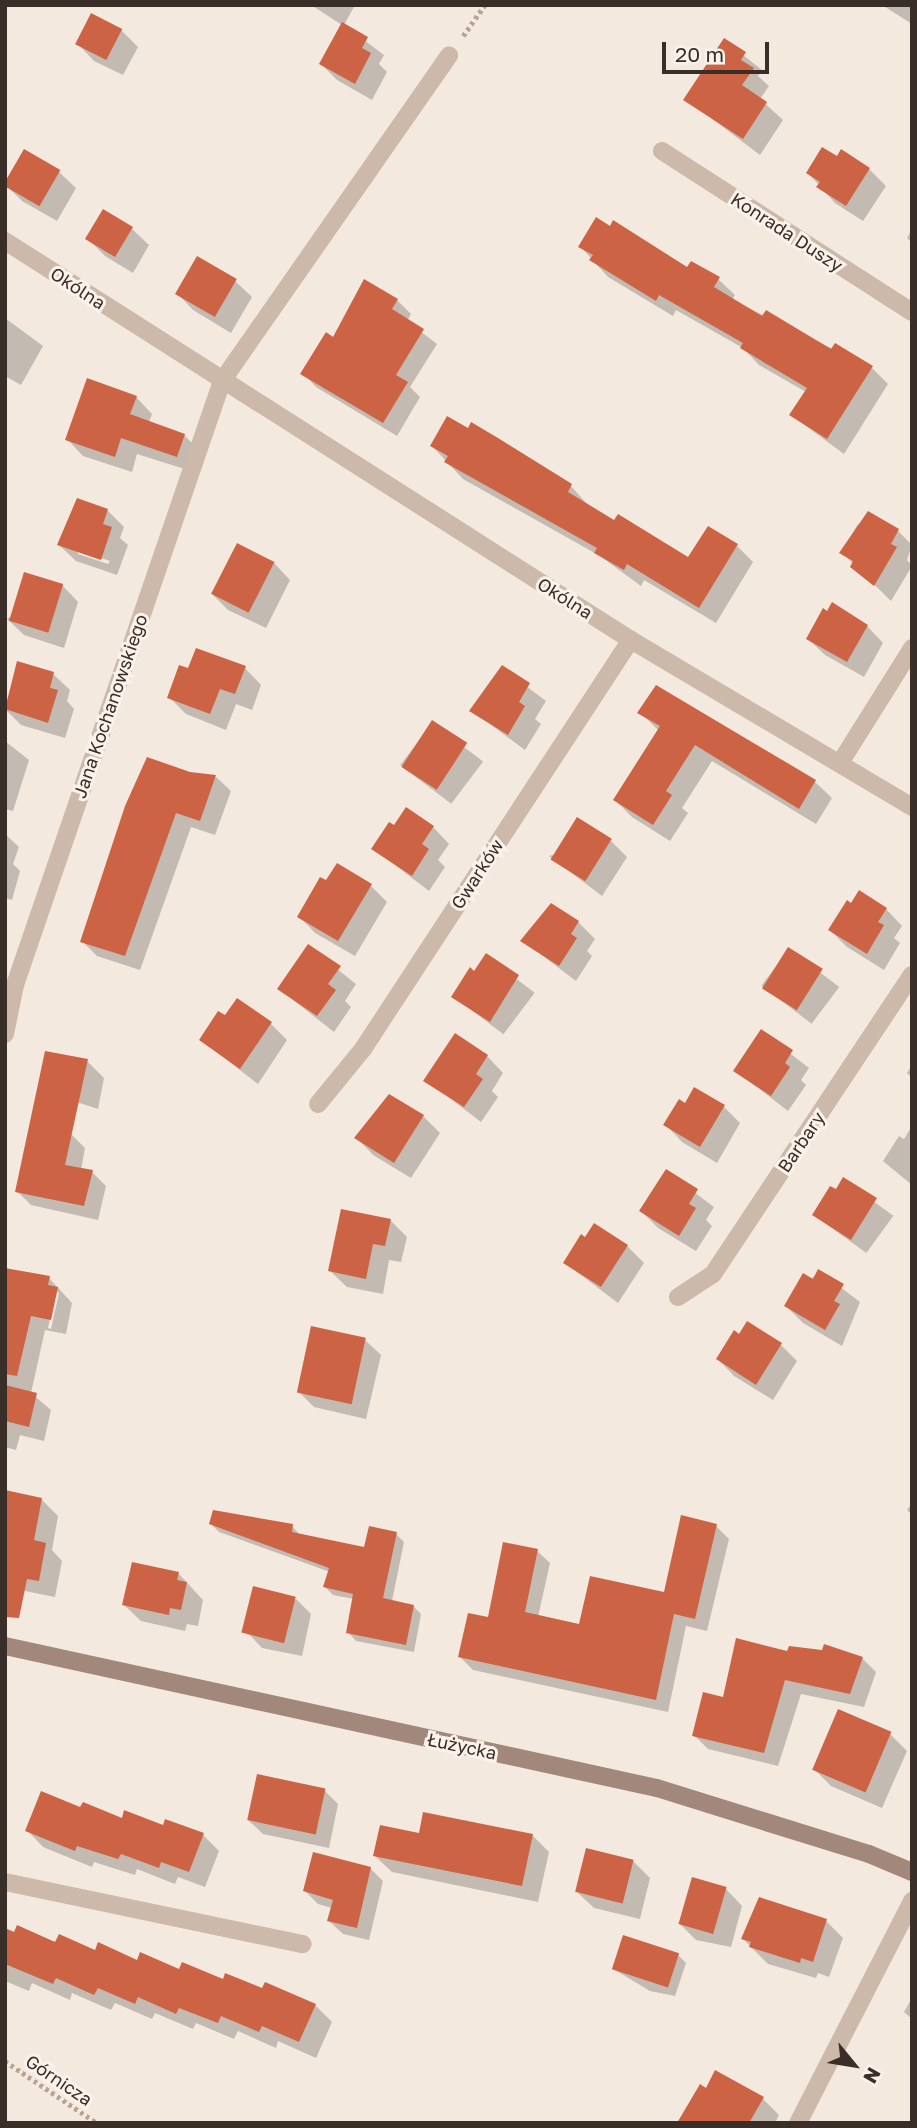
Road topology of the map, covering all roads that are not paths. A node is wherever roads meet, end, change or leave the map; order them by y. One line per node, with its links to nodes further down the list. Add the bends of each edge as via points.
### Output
1 (449, 55): 5 (street)
2 (662, 151): 4 (street, Konrada Duszy)
3 (5, 241): 5 (street, Okólna)
4 (912, 312)
5 (222, 381): 6 (street, Okólna); 11 (street, Jana Kochanowskiego, via 15,985)
6 (631, 639): 8 (street, Okólna); 12 (street, Gwarków, via 363,1049)
7 (912, 648): 8 (street)
8 (840, 763): 9 (street, Okólna)
9 (912, 807)
10 (912, 975): 13 (street, Barbary, via 713,1274)
11 (5, 1034)
12 (318, 1104)
13 (678, 1297)
14 (5, 1646): 15 (main road, Łużycka, via 657,1788 869,1854)
15 (912, 1872)
16 (5, 1882): 18 (street)
17 (912, 1901): 19 (street)
18 (303, 1944)
19 (798, 2123)

